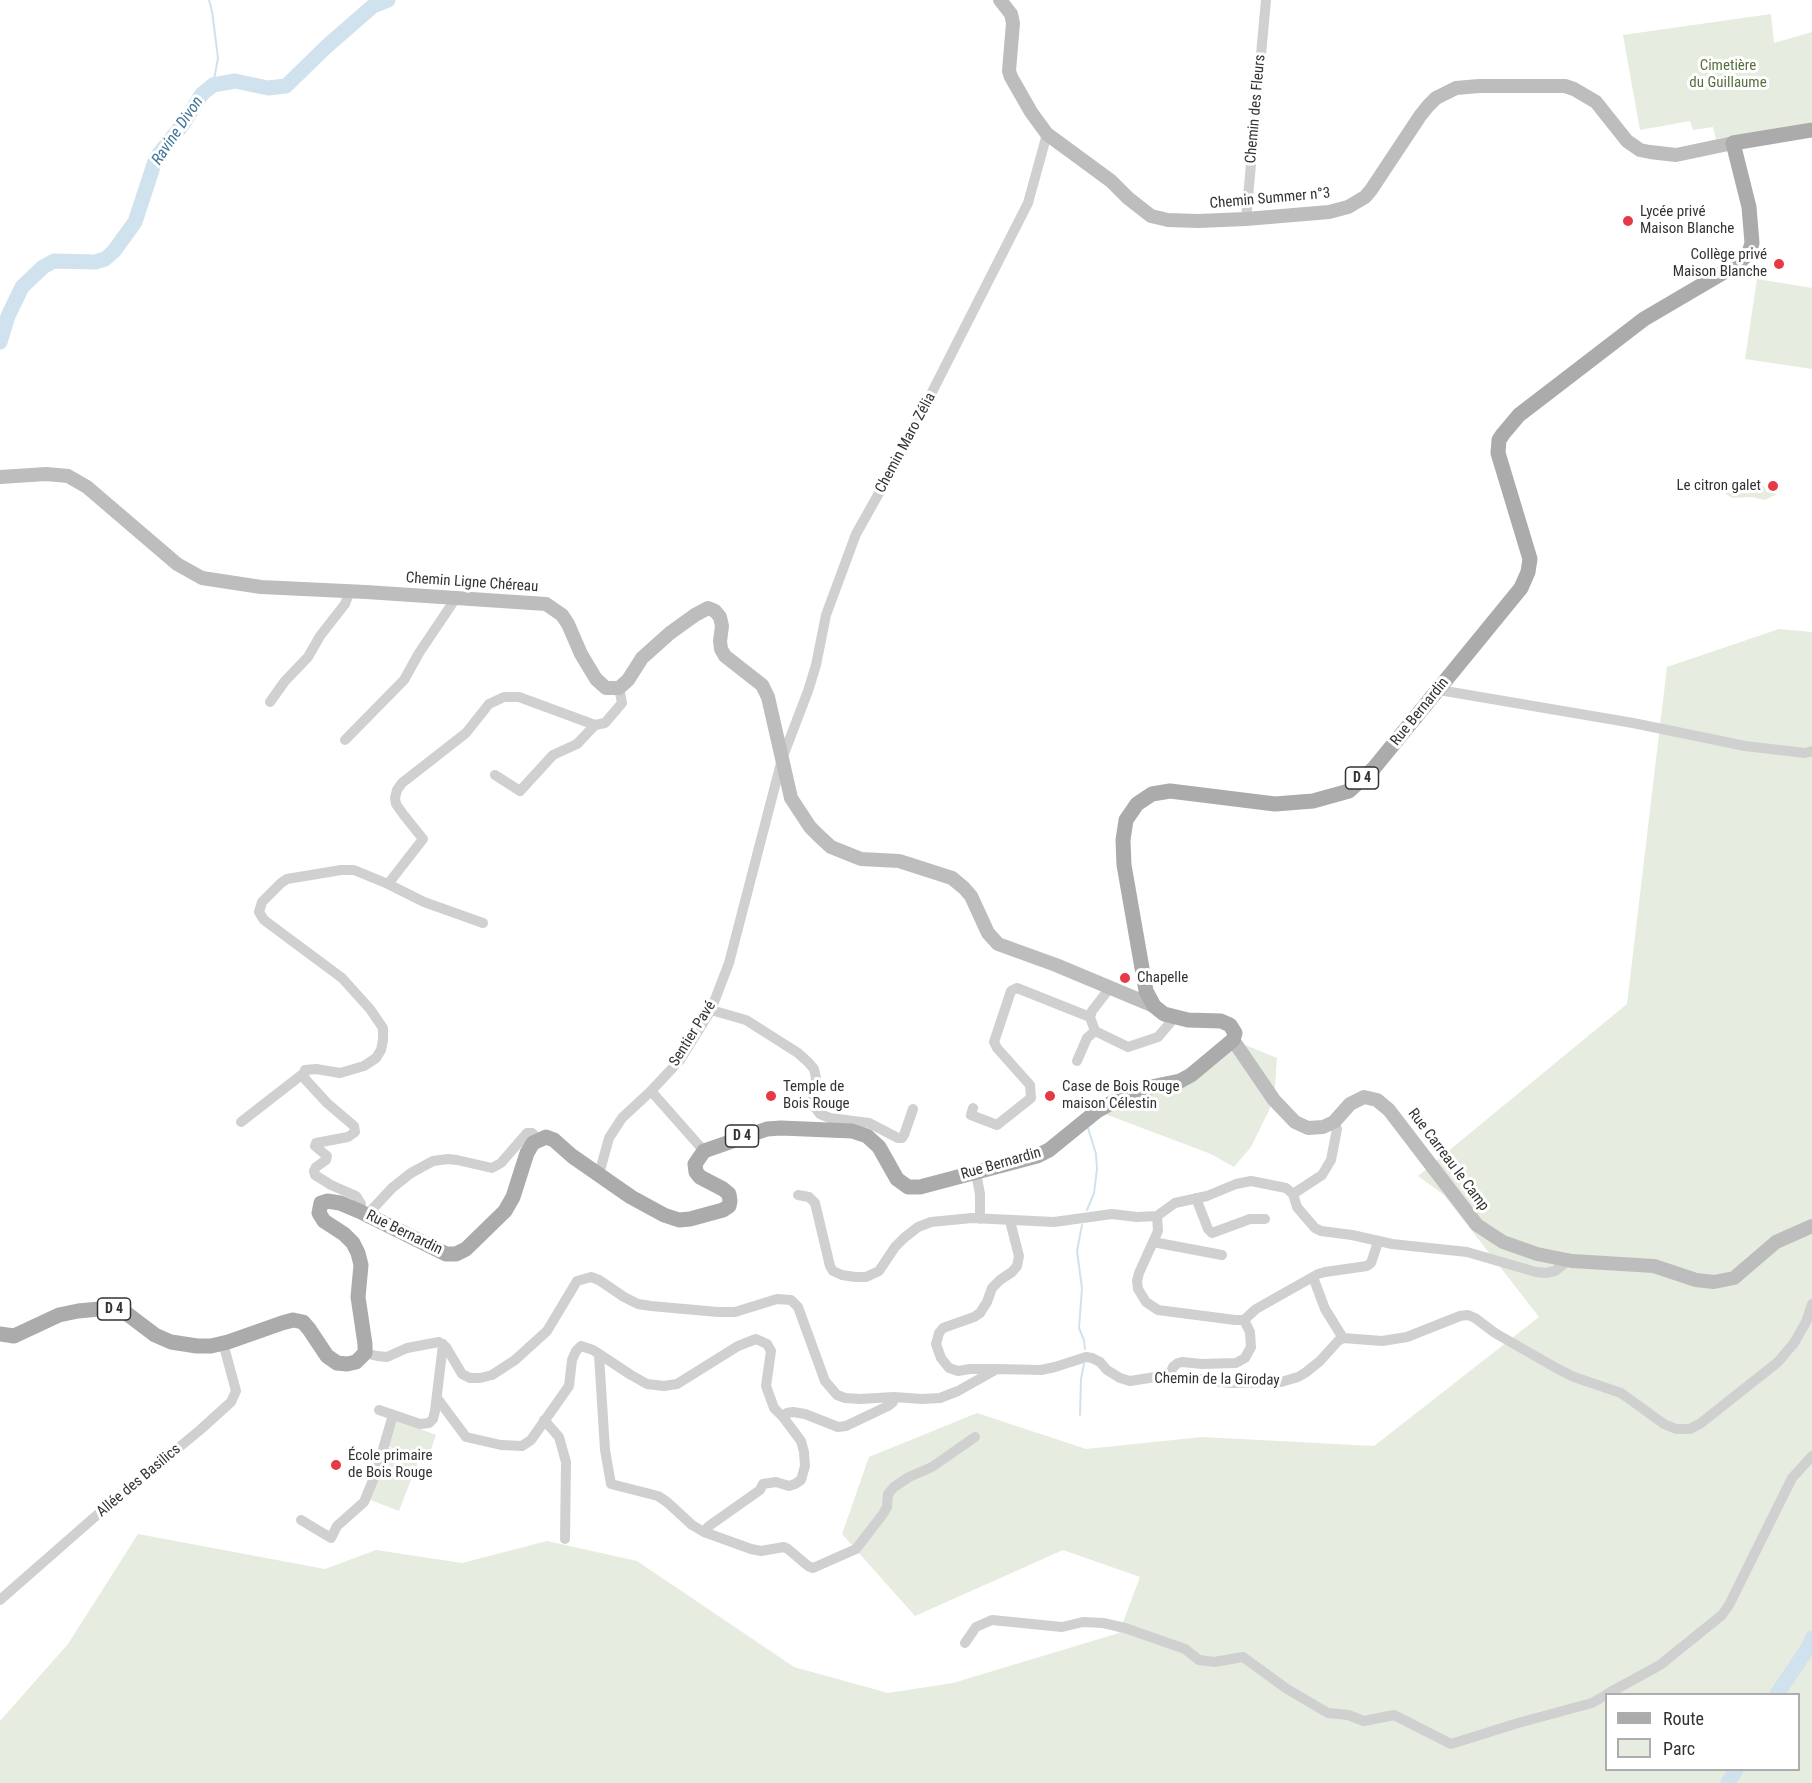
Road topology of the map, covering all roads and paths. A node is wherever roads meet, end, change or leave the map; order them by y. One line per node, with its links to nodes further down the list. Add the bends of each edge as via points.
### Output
1 (1000, 0): 4 (street, Chemin Summer n°3, via 1011,14 1011,77)
2 (1266, 0): 6 (street, Chemin des Fleurs)
3 (1812, 130): 5 (main road)
4 (1047, 134): 6 (street, Chemin Summer n°3, via 1151,216 1198,221); 16 (street, Chemin Maro Zélia, via 1028,203 856,534 826,615 808,691)
5 (1733, 143): 6 (street, Chemin Summer n°3, via 1659,154 1640,150 1627,141 1596,102 1565,86 1456,88 1436,98 1420,116 1371,190 1358,203 1329,212); 11 (main road, Rue Bernardin / D 4, via 1749,207 1749,253 1736,265 1644,319 1519,415 1503,434 1498,453 1530,559 1528,572 1521,588)
6 (1246, 219)
7 (0, 477): 8 (street, Chemin Ligne Chéreau, via 68,476 87,487 177,564 202,578 261,588)
8 (350, 591): 9 (street, Chemin Ligne Chéreau); 12 (street, via 308,657)
9 (456, 598): 10 (street, Chemin Ligne Chéreau, via 546,604 568,624 596,679 606,688); 14 (street, via 404,680)
10 (619, 688): 13 (street, via 622,703 605,723); 16 (street, via 642,658 670,633 708,608 715,611 720,617 725,656 762,685 768,697)
11 (1438, 690): 15 (street, via 1745,746); 22 (main road, Rue Bernardin / D 4, via 1374,768 1349,790 1313,801 1275,804 1170,790 1152,794 1137,804 1126,820 1124,865 1146,991)
12 (270, 702)
13 (595, 725): 17 (street, via 576,744 553,755 520,791); 18 (street, via 519,697 504,697 489,704 466,734 397,790 396,804 423,839)
14 (345, 740)
15 (1812, 751)
16 (782, 759): 20 (street, Chemin Maro Zélia); 21 (street, via 791,798 810,827 831,847 861,859 899,861 951,878 971,896 988,933 998,944)
17 (495, 775)
18 (388, 884): 19 (street, via 424,902); 29 (street, via 354,870 341,870 287,879 262,902 259,912 264,920 342,978 383,1028 381,1050 364,1066 340,1073 309,1069)
19 (483, 922)
20 (726, 973): 23 (street, Sentier Pavé)
21 (1109, 988): 22 (street); 24 (street)
22 (1154, 1006): 25 (main road)
23 (711, 1011): 30 (street, Sentier Pavé, via 680,1060); 32 (street, via 746,1020 808,1062 814,1069 813,1098 820,1114 869,1123 902,1138)
24 (1090, 1017): 26 (street); 31 (street, via 1017,988 1011,991 994,1042 1030,1085 1031,1098 997,1125 971,1115)
25 (1175, 1017): 26 (street, via 1158,1037 1128,1047); 27 (main road, via 1221,1021 1230,1025 1235,1033)
26 (1095, 1031): 28 (street, via 1087,1038)
27 (1233, 1040): 34 (street, via 1274,1100 1295,1122 1308,1128); 37 (main road, Rue Bernardin / D 4, via 1180,1081 1129,1093 1103,1107 1049,1150)
28 (1077, 1060)
29 (304, 1073): 33 (street); 42 (street, via 327,1103 354,1126 355,1132 316,1143 327,1156 316,1167 315,1175 356,1196)
30 (651, 1091): 36 (street); 38 (street, Sentier Pavé, via 627,1113 609,1138)
31 (973, 1108)
32 (913, 1109)
33 (241, 1122)
34 (1334, 1122): 39 (street, via 1331,1160 1322,1174); 51 (street, Rue Carreau le Camp, via 1350,1104 1364,1097 1377,1100 1389,1110 1477,1225 1503,1242)
35 (539, 1139): 38 (main road, D 4, via 554,1140); 42 (street, via 527,1133 492,1168 457,1160 433,1161 411,1173); 42 (main road, Rue Bernardin, via 527,1154 505,1211 456,1254 446,1254)
36 (704, 1151): 37 (main road, Rue Bernardin / D 4, via 767,1129 852,1131 867,1136 879,1147 897,1179 908,1187); 38 (main road, D 4, via 695,1164 696,1172 729,1194 729,1206 690,1219 664,1215)
37 (976, 1173): 44 (street)
38 (599, 1174)
39 (1293, 1194): 41 (street, via 1286,1188 1251,1181); 49 (street, via 1297,1207 1315,1228)
40 (798, 1195): 44 (street, via 815,1203 833,1271 849,1276 866,1277 879,1271 895,1247 924,1224)
41 (1196, 1198): 43 (street, via 1175,1203); 45 (street, via 1212,1233 1250,1219)
42 (363, 1213): 59 (main road, Rue Bernardin, via 327,1201 321,1203 319,1213 353,1243 358,1253 358,1296)
43 (1157, 1216): 46 (street, via 1112,1214 1053,1222); 48 (street, via 1158,1231)
44 (980, 1219): 46 (street)
45 (1265, 1219)
46 (1010, 1221): 61 (street, Chemin de la Giroday, via 1019,1256 1017,1266 992,1288 980,1313 943,1328 936,1344 949,1368)
47 (1812, 1226): 51 (street, Rue Carreau le Camp, via 1776,1242 1734,1278 1714,1282 1654,1266)
48 (1153, 1242): 50 (street); 54 (street, via 1137,1281 1141,1296 1151,1306)
49 (1378, 1242): 51 (street, via 1467,1252 1546,1273 1561,1267); 52 (street, via 1367,1266)
50 (1222, 1255)
51 (1566, 1260)
52 (1313, 1277): 54 (street); 56 (street, via 1325,1309)
53 (1812, 1304): 56 (street, via 1794,1343 1778,1362 1690,1429 1665,1424 1621,1393 1558,1369 1468,1315 1407,1337 1382,1341)
54 (1244, 1320): 62 (street, via 1251,1341 1245,1358 1236,1363 1182,1362 1173,1367)
55 (0, 1334): 57 (main road, D 4, via 14,1336 59,1316 110,1308 122,1310 171,1342 197,1346)
56 (1343, 1338): 62 (street, Chemin de la Giroday, via 1305,1373 1290,1380 1230,1383)
57 (223, 1343): 59 (main road, D 4, via 293,1320 303,1322 327,1356 337,1363 348,1365); 74 (street, Allée des Basilics, via 236,1391 231,1402)
58 (443, 1344): 59 (street, via 407,1348 387,1357); 63 (street, via 462,1374 470,1378 492,1375 547,1331 577,1281 591,1277 638,1304 651,1306 735,1312 791,1300 798,1307 821,1372 837,1395 860,1400); 64 (street)
59 (365, 1353)
60 (599, 1355): 67 (street, via 648,1384 672,1386 738,1346 756,1339 762,1341 771,1351 767,1392); 68 (street, via 587,1347 576,1351 569,1386); 72 (street, via 604,1450 611,1484 658,1496)
61 (998, 1369): 62 (street, Chemin de la Giroday, via 1041,1370 1092,1358 1130,1381); 63 (street, via 940,1398)
62 (1169, 1376)
63 (894, 1397): 67 (street, via 888,1406 846,1426 838,1427 793,1412)
64 (437, 1398): 66 (street, via 429,1423); 68 (street, via 466,1437 501,1446 526,1444)
65 (379, 1410): 66 (street)
66 (393, 1415): 71 (street, via 364,1503 337,1526 331,1538)
67 (783, 1417): 72 (street, via 801,1441 801,1480 789,1485 763,1484)
68 (544, 1420): 73 (street, via 559,1437 566,1462)
69 (975, 1437): 72 (street, via 894,1487 883,1514 856,1550 820,1566 808,1566 784,1547 761,1551)
70 (1812, 1456): 76 (street, via 1787,1486 1722,1615 1660,1665)
71 (301, 1520)
72 (704, 1532)
73 (566, 1539)
74 (0, 1600)
75 (965, 1643): 77 (street, via 976,1627 992,1620 1062,1627 1103,1623 1185,1649 1199,1660 1214,1662 1243,1657 1328,1713 1364,1720 1395,1715 1451,1744)
76 (1611, 1693)
77 (1605, 1696)

